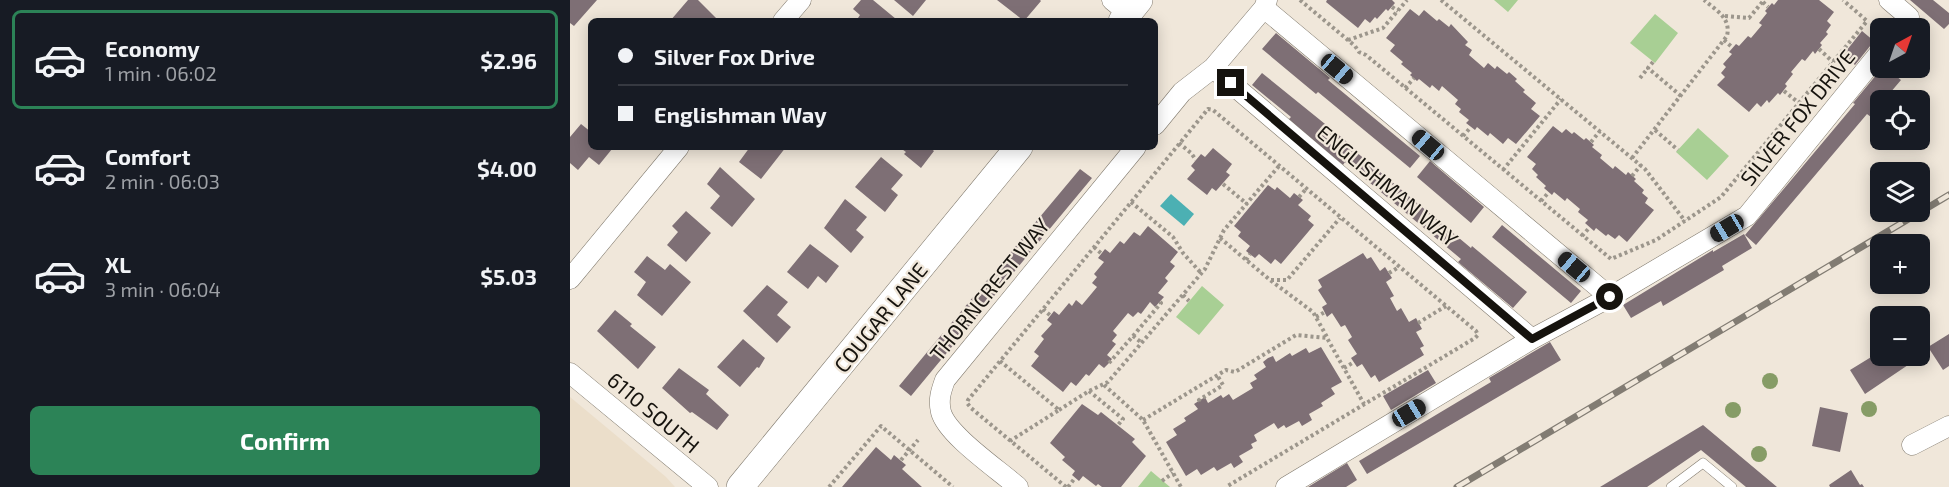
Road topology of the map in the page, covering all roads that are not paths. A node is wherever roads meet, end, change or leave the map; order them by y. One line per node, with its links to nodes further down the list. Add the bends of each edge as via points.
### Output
1 (801, 0): 4 (street)
2 (1889, 0): 5 (street)
3 (1266, 4): 7 (street); 13 (street)
4 (786, 18)
5 (1908, 18)
6 (1870, 65): 13 (street, SILVER FOX DRIVE, via 1747,216)
7 (1213, 68): 8 (street, via 1182,92); 14 (street, ENGLISHMAN WAY)
8 (1158, 120)
9 (677, 150): 12 (street)
10 (1017, 150): 20 (main road, COUGAR LANE)
11 (1134, 150): 18 (street, THORNCREST WAY, via 945,380 939,396 949,429)
12 (570, 279)
13 (1610, 297): 14 (street, SILVER FOX DRIVE)
14 (1532, 339): 21 (street, SILVER FOX DRIVE)
15 (570, 373): 19 (street, 6110 SOUTH)
16 (1949, 426): 17 (street)
17 (1912, 445)
18 (1014, 486)
19 (708, 487)
20 (740, 487)
21 (1286, 487)
22 (1671, 487): 23 (lane, via 1703,463)
23 (1732, 487)

